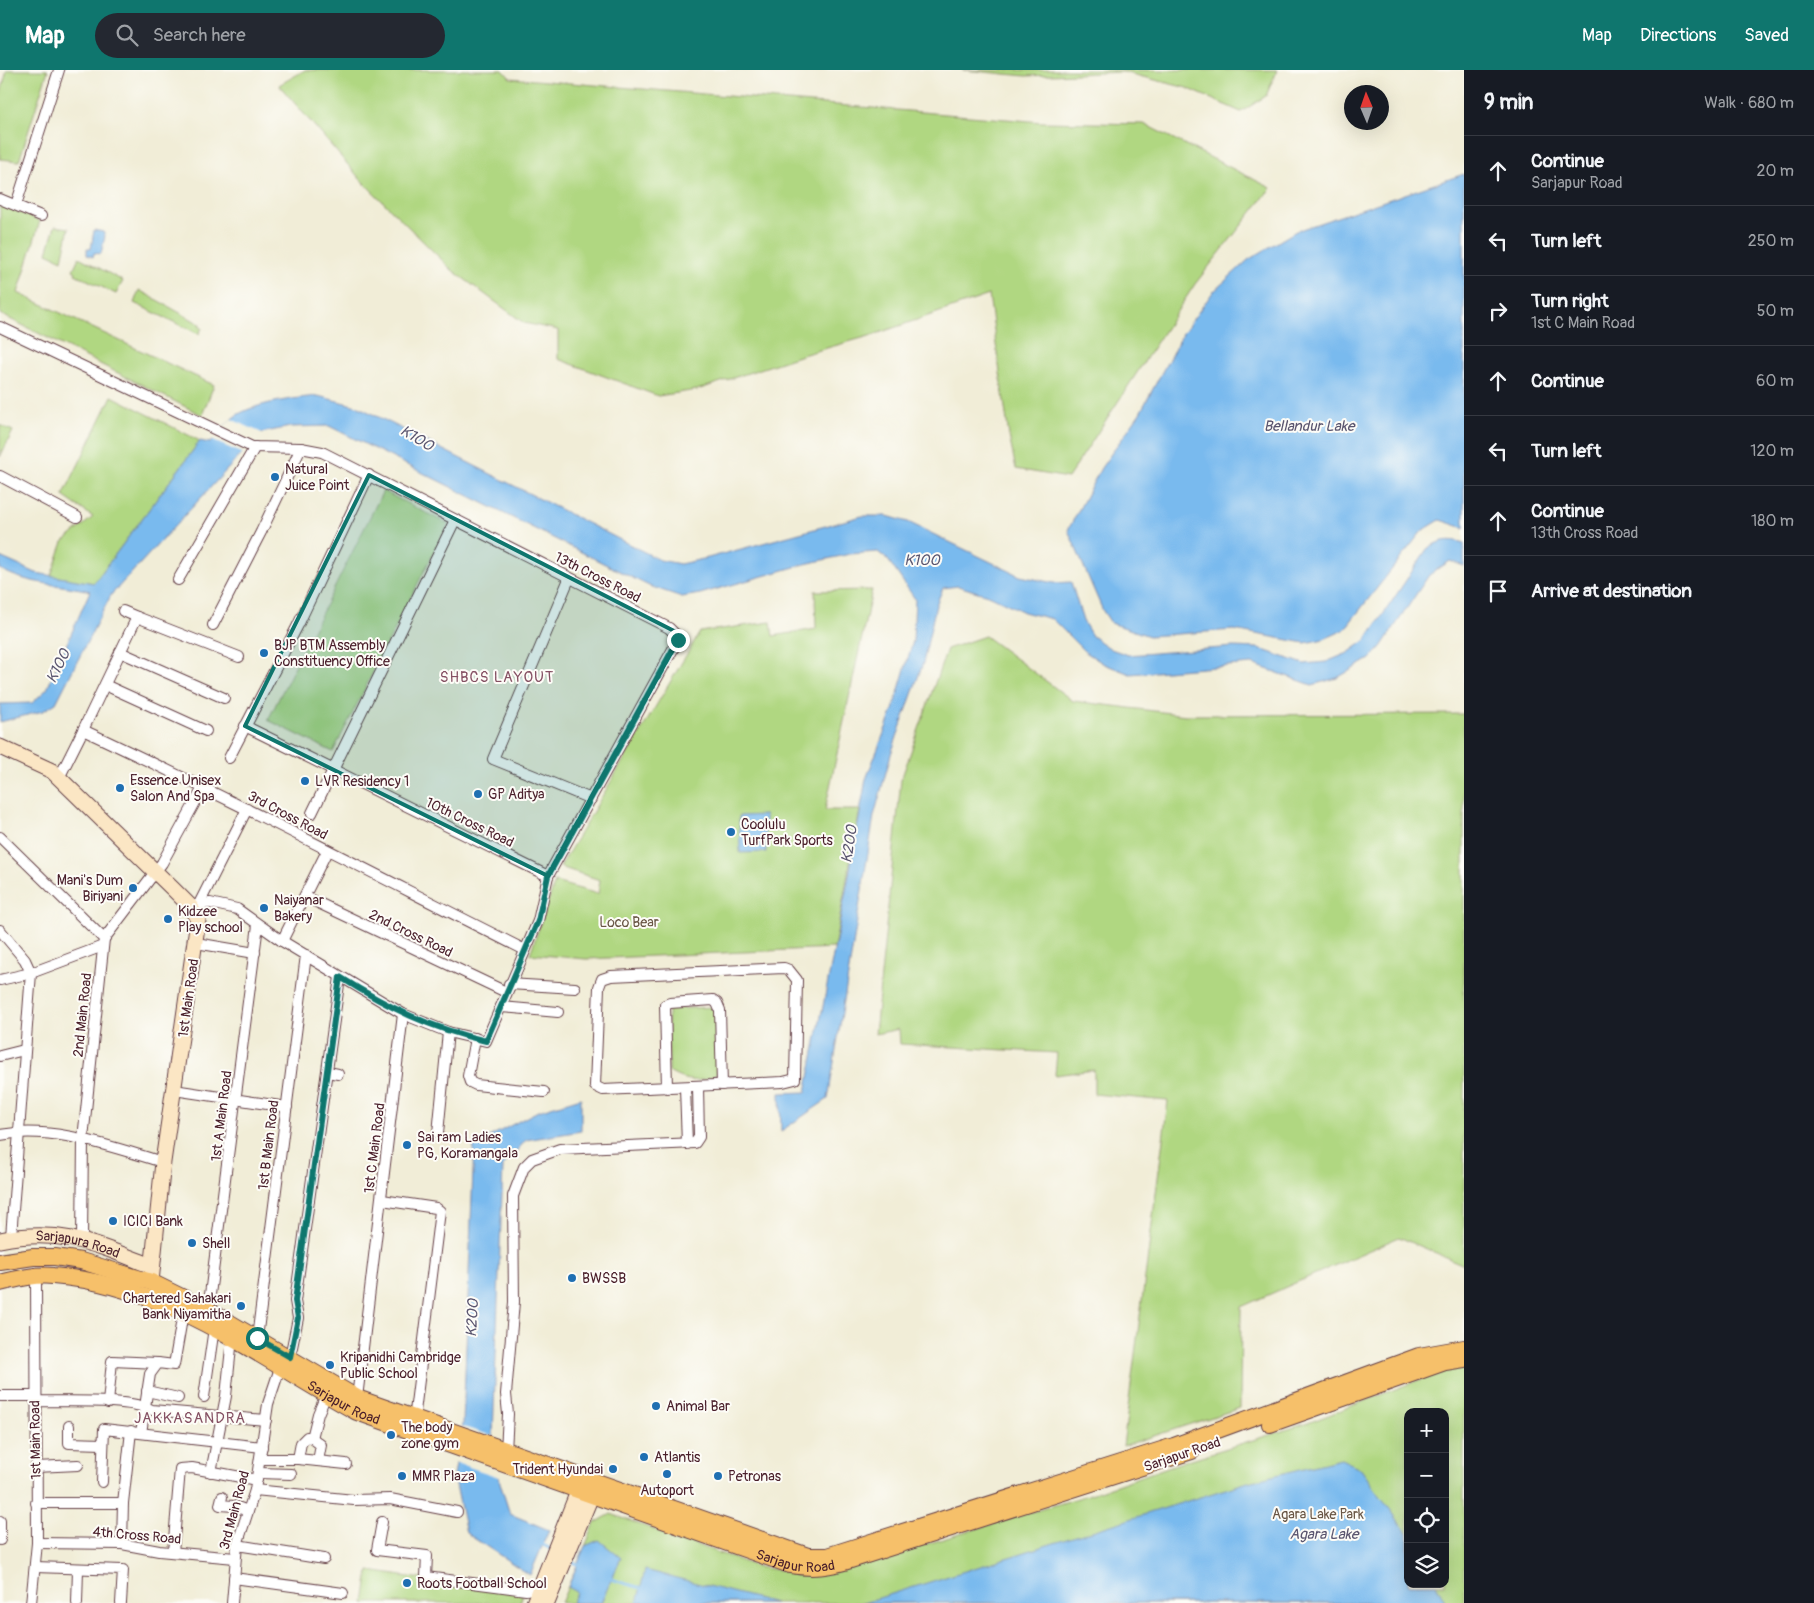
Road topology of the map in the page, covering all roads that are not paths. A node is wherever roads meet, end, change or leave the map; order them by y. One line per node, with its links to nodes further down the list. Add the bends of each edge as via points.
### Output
1 (59, 70): 3 (street)
2 (0, 199): 3 (street)
3 (16, 204): 4 (street)
4 (41, 216)
5 (0, 327): 6 (street)
6 (254, 447): 7 (street, 13th Cross Road); 13 (street)
7 (301, 448): 9 (street, 13th Cross Road, via 322,452); 16 (street)
8 (0, 476): 10 (street)
9 (369, 476): 11 (street, 13th Cross Road); 21 (street, via 298,625)
10 (77, 517)
11 (455, 520): 12 (street, 13th Cross Road); 26 (street)
12 (569, 578): 29 (street, via 493,759); 29 (street, 13th Cross Road, via 669,628 678,637)
13 (178, 580)
14 (123, 611): 15 (street)
15 (136, 617): 17 (street); 18 (street)
16 (214, 624)
17 (120, 652): 19 (street); 20 (street)
18 (239, 656)
19 (105, 686): 22 (street); 23 (street)
20 (224, 698)
21 (245, 726): 25 (street); 26 (street, 10th Cross Road)
22 (84, 730): 27 (street); 28 (street, 3rd Cross Road)
23 (206, 731)
24 (0, 746): 27 (street, 1st Main Road, via 48,767)
25 (229, 758)
26 (333, 769): 31 (street); 35 (street, 10th Cross Road)
27 (59, 778): 34 (street, 1st Main Road)
28 (204, 786): 30 (street, 3rd Cross Road); 34 (street)
29 (591, 799): 35 (street, 13th Cross Road)
30 (247, 809): 33 (street, 3rd Cross Road); 37 (street)
31 (312, 813)
32 (0, 837): 41 (street)
33 (328, 851): 36 (street); 43 (street, 3rd Cross Road)
34 (155, 872): 37 (street, 1st Main Road); 41 (street)
35 (548, 876): 43 (street, 13th Cross Road, via 538,921)
36 (306, 897): 40 (street); 49 (street, 2nd Cross Road)
37 (195, 905): 38 (street, via 210,903 237,909); 42 (street, 1st Main Road, via 198,920)
38 (258, 926): 40 (street); 44 (street, 1st A Main Road)
39 (0, 930): 46 (street, via 25,960)
40 (282, 941): 45 (street)
41 (104, 942): 46 (street); 69 (street, 2nd Main Road)
42 (196, 943): 44 (street); 62 (street, 1st Main Road)
43 (525, 950): 49 (street, 13th Cross Road)
44 (255, 953): 64 (street, 1st A Main Road)
45 (306, 955): 47 (street); 65 (street, 1st B Main Road)
46 (31, 973): 48 (street); 56 (street)
47 (340, 977): 53 (street); 86 (street, 3rd Main Road, via 333,1073 295,1301 298,1318)
48 (0, 980)
49 (508, 988): 50 (street); 51 (street, 13th Cross Road)
50 (575, 988)
51 (501, 1007): 52 (street); 55 (street, 13th Cross Road, via 486,1041)
52 (558, 1012)
53 (403, 1014): 54 (street); 72 (street, 1st C Main Road)
54 (448, 1032): 55 (street); 67 (street)
55 (475, 1038): 63 (street, via 468,1076 470,1082)
56 (24, 1050): 57 (street); 66 (street)
57 (0, 1056)
58 (722, 1085): 60 (street); 61 (street, via 720,1010 713,1000 666,1005); 61 (street, via 795,1079 797,980 790,970 631,975 602,979 595,1086 603,1090)
59 (685, 1086): 60 (street); 61 (street); 70 (street)
60 (698, 1086): 70 (street, via 699,1137 695,1143)
61 (667, 1088)
62 (174, 1090): 64 (street); 71 (street, 1st Main Road)
63 (544, 1092)
64 (236, 1100): 65 (street); 79 (street, 1st A Main Road)
65 (286, 1107): 83 (street, 1st B Main Road)
66 (19, 1132): 68 (street); 69 (street); 73 (street)
67 (438, 1133)
68 (0, 1135)
69 (83, 1139): 71 (street); 74 (street, 2nd Main Road)
70 (687, 1144): 107 (street, via 560,1149 532,1159 524,1167 513,1196 514,1302)
71 (163, 1162): 76 (street, 1st Main Road)
72 (382, 1200): 94 (street, 1st C Main Road); 99 (street, via 440,1211)
73 (6, 1238): 74 (street, Sarjapura Road, via 58,1235)
74 (82, 1240): 76 (street, Sarjapura Road)
75 (0, 1262): 76 (main road, Sarjapura Road, via 55,1257)
76 (152, 1274): 79 (main road, Sarjapur Road)
77 (36, 1276): 78 (main road); 80 (main road, Sarjapur Road, via 80,1280 148,1298); 92 (street, 1st Main Road)
78 (0, 1283)
79 (208, 1310): 83 (main road, Sarjapur Road)
80 (183, 1313): 81 (main road, Sarjapur Road); 87 (street, via 174,1365)
81 (214, 1328): 82 (main road, Sarjapur Road); 91 (street)
82 (232, 1338): 86 (main road, Sarjapur Road); 97 (street)
83 (257, 1338): 86 (main road, Sarjapur Road)
84 (1464, 1348): 114 (main road, Sarjapur Road, via 1419,1356)
85 (1464, 1359): 114 (main road, Sarjapur Road, via 1445,1362)
86 (285, 1362): 89 (main road, Sarjapur Road); 94 (main road, Sarjapur Road); 98 (street, 3rd Main Road, via 272,1390)
87 (158, 1363): 88 (street, via 150,1374); 95 (street, via 112,1360)
88 (147, 1391): 93 (street); 96 (street)
89 (326, 1395): 102 (street); 103 (main road, Sarjapur Road, via 357,1412)
90 (0, 1396): 92 (street)
91 (204, 1397)
92 (35, 1398): 95 (street); 113 (street, 1st Main Road)
93 (178, 1398)
94 (357, 1398): 99 (main road, Sarjapur Road)
95 (108, 1403): 96 (street)
96 (145, 1406): 97 (street, via 152,1410); 101 (street)
97 (222, 1416): 98 (street); 104 (street)
98 (266, 1420): 106 (street, 3rd Main Road)
99 (414, 1420): 103 (main road, Sarjapur Road)
100 (69, 1426): 105 (street, via 69,1443)
101 (136, 1432): 104 (street); 105 (street, via 104,1429); 122 (street)
102 (312, 1438): 109 (street, via 306,1437 301,1443); 110 (street, via 321,1445)
103 (455, 1440): 107 (main road, Sarjapur Road)
104 (217, 1442): 106 (street); 115 (street)
105 (103, 1444): 118 (street)
106 (262, 1447): 108 (street, 3rd Main Road)
107 (503, 1454): 119 (main road, Sarjapur Road)
108 (261, 1459): 109 (street); 117 (street, 3rd Main Road)
109 (298, 1459): 110 (street)
110 (318, 1461): 111 (street)
111 (346, 1464)
112 (78, 1465): 113 (street)
113 (36, 1467): 121 (street, 1st Main Road)
114 (1120, 1469): 119 (main road, Sarjapur Road, via 833,1566 809,1568 790,1565)
115 (211, 1472): 117 (street); 131 (street, via 180,1469)
116 (291, 1474): 117 (street)
117 (257, 1481): 123 (street, 3rd Main Road); 124 (street, via 354,1500 390,1499)
118 (102, 1482)
119 (588, 1487): 137 (street)
120 (222, 1497): 123 (street, via 220,1505)
121 (36, 1502): 122 (street); 128 (street, 1st Main Road)
122 (123, 1503): 129 (street)
123 (248, 1511): 130 (street, 3rd Main Road)
124 (457, 1512)
125 (0, 1521): 127 (street)
126 (382, 1522): 137 (street, via 377,1550 427,1556 426,1577 526,1590)
127 (0, 1540)
128 (37, 1543): 129 (street, 4th Cross Road); 134 (street, 1st Main Road)
129 (122, 1544): 131 (street, 4th Cross Road)
130 (237, 1545): 132 (street, 3rd Main Road); 133 (street)
131 (173, 1552): 132 (street, 4th Cross Road)
132 (235, 1558): 136 (street, 3rd Main Road)
133 (324, 1559)
134 (35, 1567): 135 (street); 139 (street, 1st Main Road)
135 (78, 1569): 140 (street); 141 (street, via 123,1570)
136 (234, 1578): 138 (street); 142 (street, 3rd Main Road)
137 (546, 1585): 143 (street); 144 (street)
138 (343, 1593)
139 (31, 1603)
140 (77, 1603)
141 (122, 1603)
142 (232, 1603)
143 (534, 1603)
144 (547, 1603)

